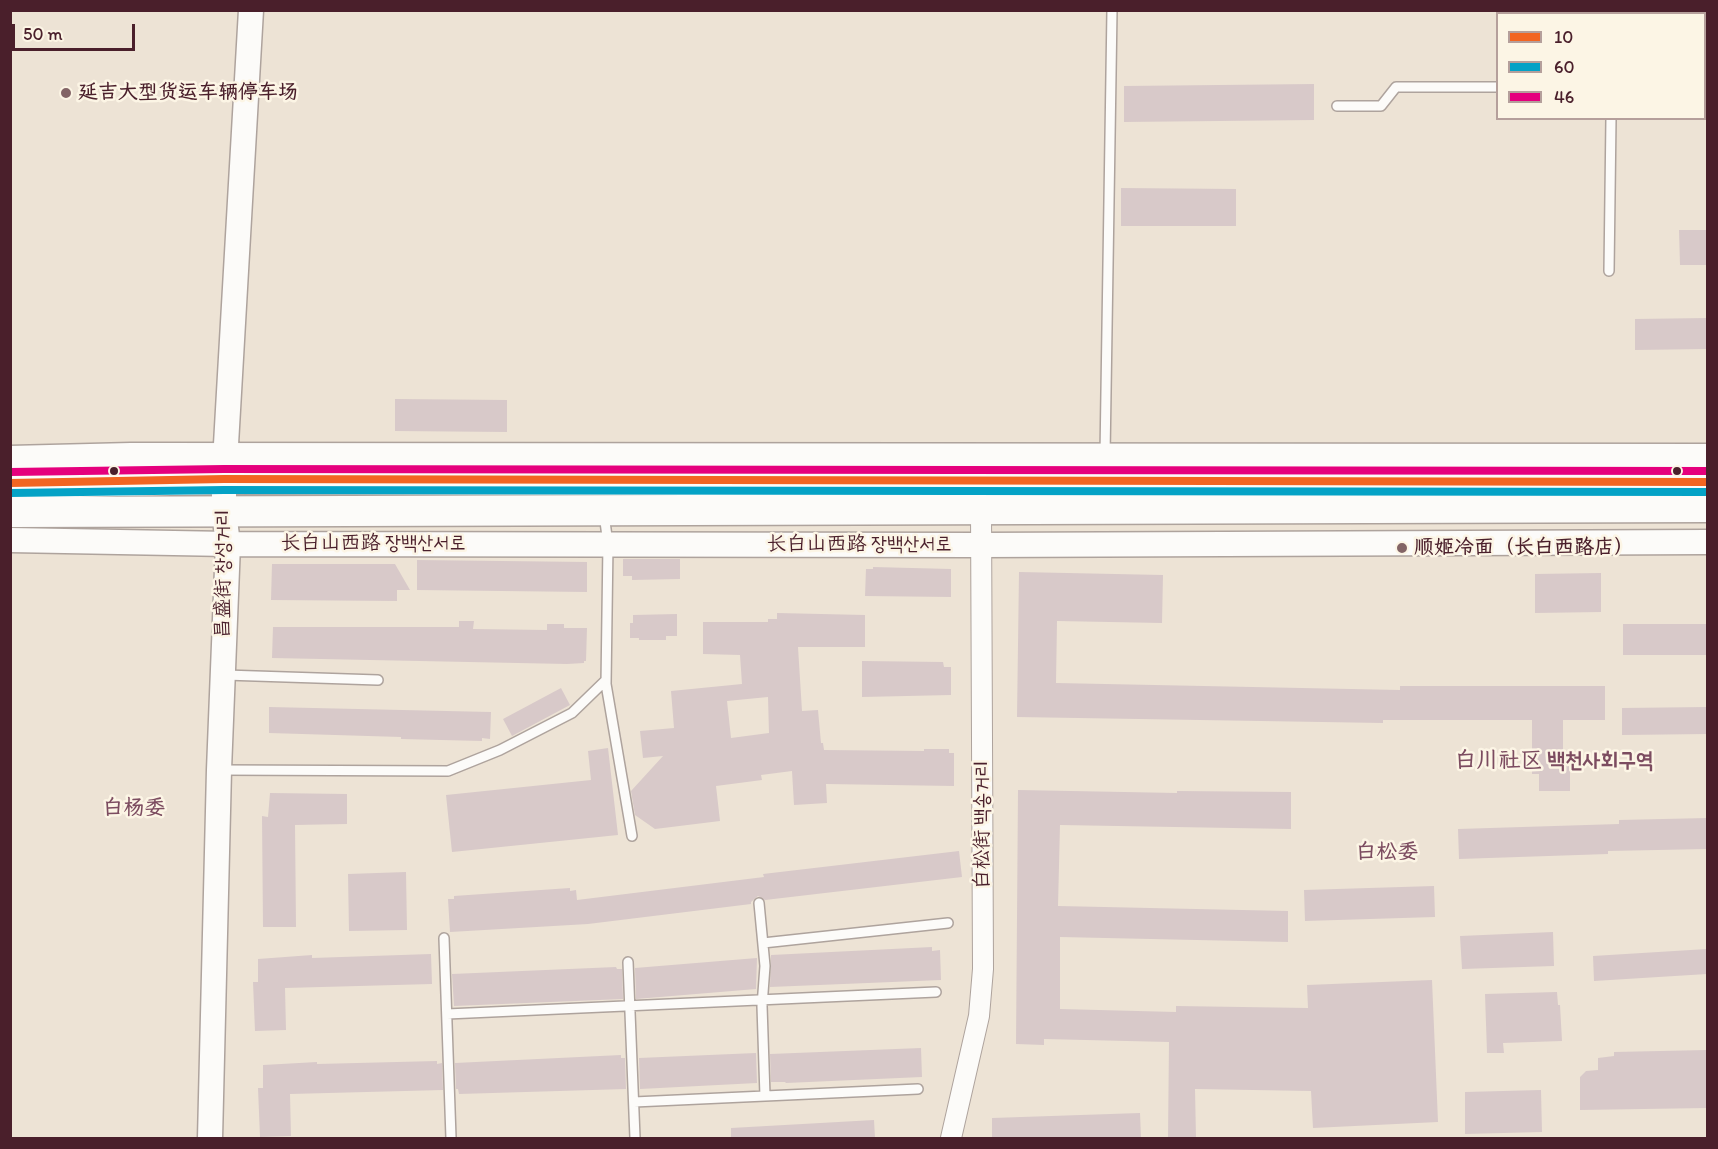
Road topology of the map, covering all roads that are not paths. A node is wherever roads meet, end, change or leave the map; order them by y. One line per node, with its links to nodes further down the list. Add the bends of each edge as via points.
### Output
1 (251, 10): 9 (street, 昌盛街 창성거리)
2 (1112, 10): 10 (lane)
3 (1496, 87): 4 (lane, via 1396,87 1381,106)
4 (1337, 106)
5 (1611, 120): 6 (lane)
6 (1609, 271)
7 (1707, 456): 10 (street)
8 (10, 458): 9 (street)
9 (225, 468): 10 (main road); 12 (main road); 17 (street, 昌盛街 창성거리)
10 (1104, 469): 11 (main road)
11 (1707, 482)
12 (10, 483)
13 (1707, 507): 15 (main road, 长白山西路 장백산서로)
14 (603, 509): 15 (main road, 长白山西路 장백산서로); 17 (main road, 长白山西路 장백산서로); 21 (lane)
15 (981, 509): 22 (street, 白松街 백송거리)
16 (10, 512): 17 (main road, 长白山西路 장백산서로)
17 (224, 512): 20 (street, 昌盛街 창성거리)
18 (10, 540): 20 (street, 长白山西路 장백산서로)
19 (1707, 542): 22 (street, 长白山西路 장백산서로)
20 (228, 544): 21 (street, 长白山西路 장백산서로); 23 (street, 昌盛街 창성거리)
21 (608, 544): 22 (street, 长白山西路 장백산서로); 25 (lane)
22 (982, 545): 43 (street, 白松街 백송거리, via 983,969 979,1016)
23 (223, 675): 24 (lane); 26 (street, 昌盛街 창성거리)
24 (378, 680)
25 (606, 680): 26 (lane, via 572,713 500,750 447,771); 27 (lane)
26 (219, 770): 40 (street, 昌盛街 창성거리)
27 (632, 836)
28 (759, 903): 31 (lane)
29 (948, 923): 31 (lane)
30 (444, 938): 36 (lane)
31 (763, 943): 34 (lane)
32 (628, 962): 35 (lane)
33 (936, 992): 34 (lane)
34 (762, 1000): 35 (lane); 38 (lane)
35 (630, 1006): 36 (lane); 39 (lane)
36 (447, 1014): 41 (lane)
37 (918, 1089): 38 (lane)
38 (765, 1096): 39 (lane)
39 (634, 1102): 42 (lane)
40 (210, 1138)
41 (451, 1138)
42 (635, 1138)
43 (951, 1138)

